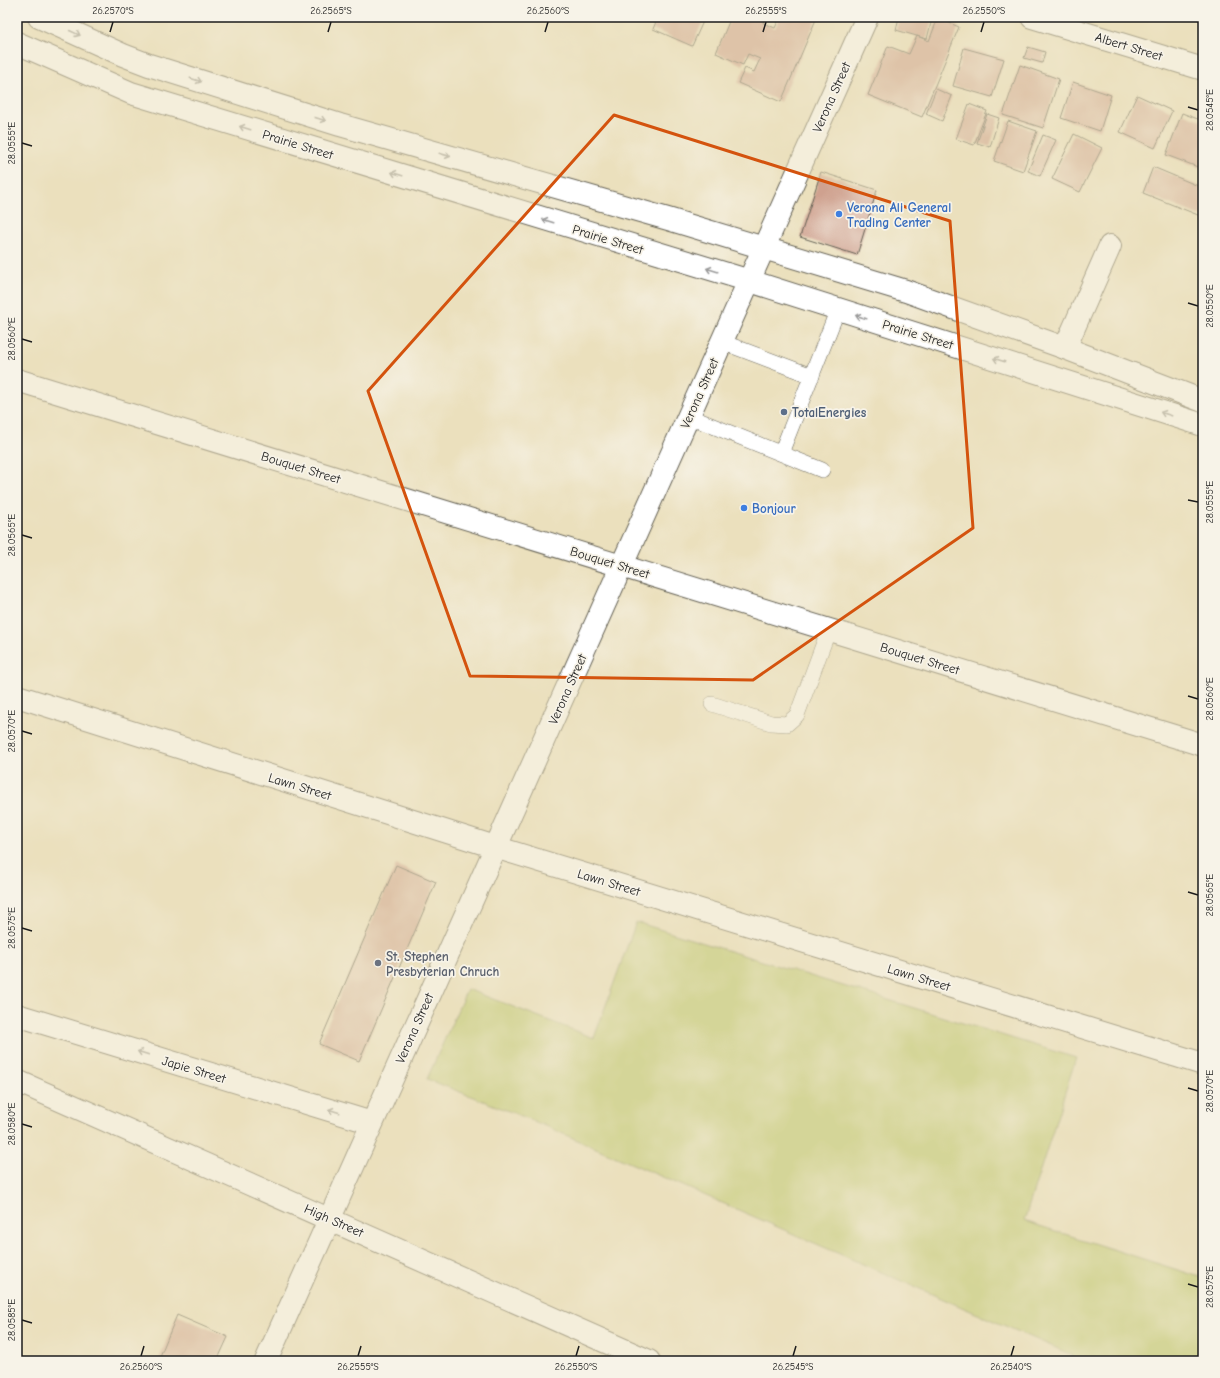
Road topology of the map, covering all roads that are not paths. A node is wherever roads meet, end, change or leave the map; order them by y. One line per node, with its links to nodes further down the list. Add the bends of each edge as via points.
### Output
1 (39, 17): 7 (main road, one-way to 7, via 149,65 325,121)
2 (867, 17): 7 (main road, Verona Street)
3 (1032, 17): 5 (main road, Albert Street)
4 (17, 43): 8 (main road, Prairie Street, one-way to 4, via 131,93)
5 (1203, 69)
6 (1110, 246): 11 (main road)
7 (764, 247): 8 (main road, Verona Street); 11 (main road, via 906,291)
8 (750, 281): 9 (main road, Prairie Street); 10 (main road, Verona Street)
9 (838, 309): 12 (lane); 16 (main road, Prairie Street, one-way to 9)
10 (722, 342): 12 (lane); 15 (main road, Verona Street)
11 (1064, 348): 14 (main road)
12 (812, 376): 17 (lane)
13 (17, 380): 19 (main road, Bouquet Street)
14 (1203, 401)
15 (688, 416): 17 (lane); 19 (main road, Verona Street)
16 (1203, 425)
17 (781, 453): 18 (lane)
18 (822, 470)
19 (623, 566): 20 (main road, Bouquet Street); 24 (main road, Verona Street)
20 (829, 629): 22 (lane, via 797,715 787,724 771,723); 23 (main road, Bouquet Street)
21 (17, 696): 24 (main road, Lawn Street)
22 (712, 704)
23 (1203, 745)
24 (495, 847): 26 (main road, Lawn Street); 28 (main road, Verona Street)
25 (17, 1015): 28 (main road, Japie Street, one-way to 25)
26 (1203, 1064)
27 (17, 1081): 29 (main road, High Street)
28 (372, 1123): 29 (main road, Verona Street)
29 (330, 1218): 30 (main road, Verona Street); 31 (main road, High Street)
30 (266, 1361)
31 (649, 1361)

